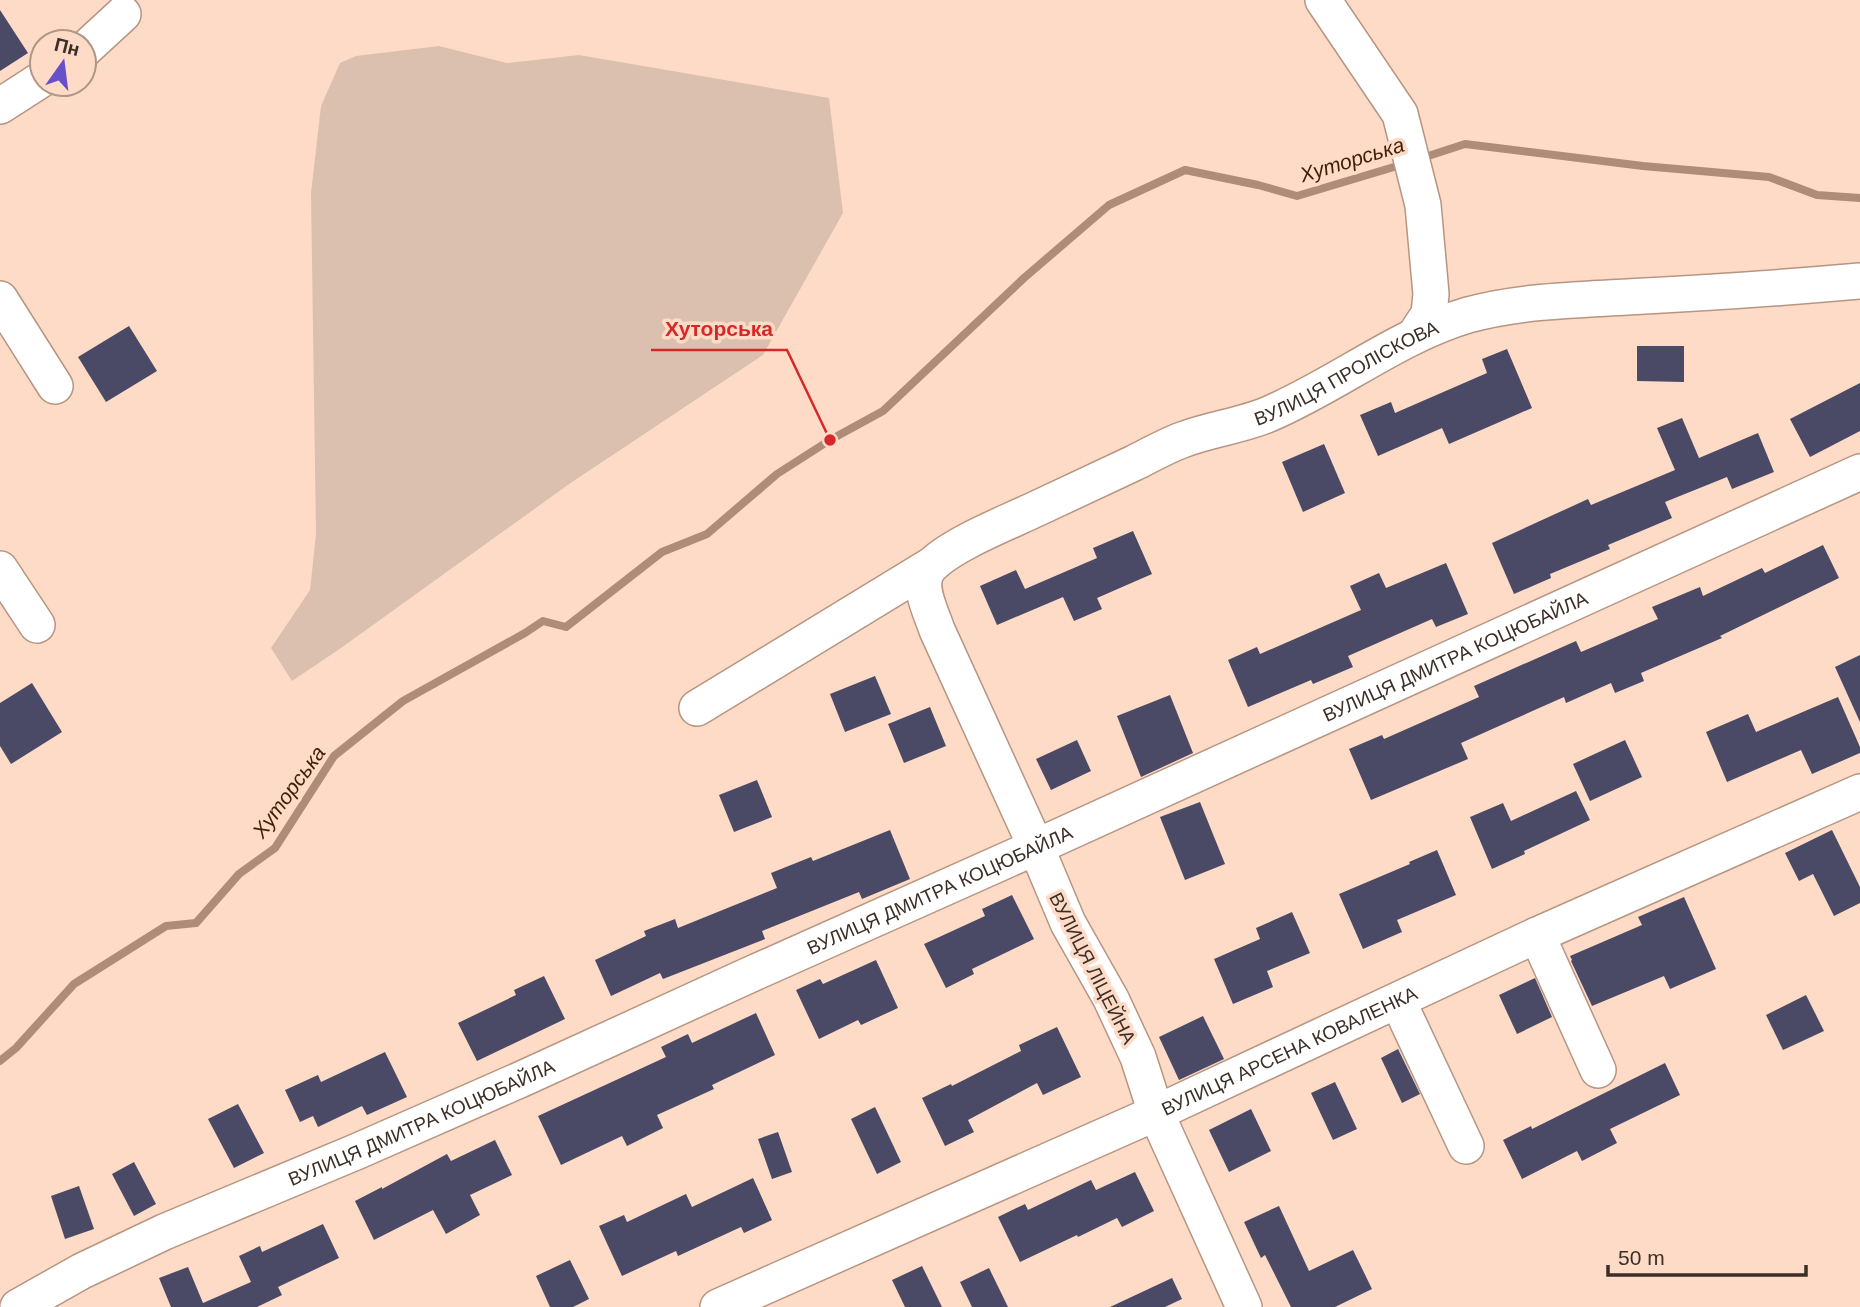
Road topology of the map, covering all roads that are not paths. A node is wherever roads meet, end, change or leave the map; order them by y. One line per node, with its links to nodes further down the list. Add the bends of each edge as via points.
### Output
1 (1323, 0): 8 (street, via 1400,114 1423,205 1431,294 1429,313)
2 (123, 14): 3 (street)
3 (98, 37)
4 (28, 88): 5 (street)
5 (0, 106)
6 (1860, 281): 8 (street, ВУЛИЦЯ ПРОЛІСКОВА, via 1549,302 1469,315)
7 (0, 299): 9 (street)
8 (1415, 335): 11 (street, ВУЛИЦЯ ПРОЛІСКОВА, via 1269,414 1182,440 967,542)
9 (55, 386)
10 (1860, 472): 16 (street, ВУЛИЦЯ ДМИТРА КОЦЮБАЙЛА)
11 (930, 566): 14 (street, ВУЛИЦЯ ПРОЛІСКОВА); 16 (street, ВУЛИЦЯ ЛІЦЕЙНА, via 922,581 937,630)
12 (0, 569): 13 (street)
13 (37, 625)
14 (697, 708)
15 (1860, 792): 17 (street, ВУЛИЦЯ АРСЕНА КОВАЛЕНКА)
16 (1036, 847): 20 (street, ВУЛИЦЯ ЛІЦЕЙНА, via 1068,923 1138,1057); 22 (street, ВУЛИЦЯ ДМИТРА КОЦЮБАЙЛА, via 384,1140 164,1232)
17 (1537, 935): 18 (street, ВУЛИЦЯ АРСЕНА КОВАЛЕНКА); 19 (street)
18 (1398, 1002): 20 (street, ВУЛИЦЯ АРСЕНА КОВАЛЕНКА); 21 (street)
19 (1598, 1070)
20 (1156, 1114): 23 (street, ВУЛИЦЯ АРСЕНА КОВАЛЕНКА); 24 (street, ВУЛИЦЯ ЛІЦЕЙНА)
21 (1466, 1146)
22 (18, 1307)
23 (718, 1307)
24 (1244, 1307)

